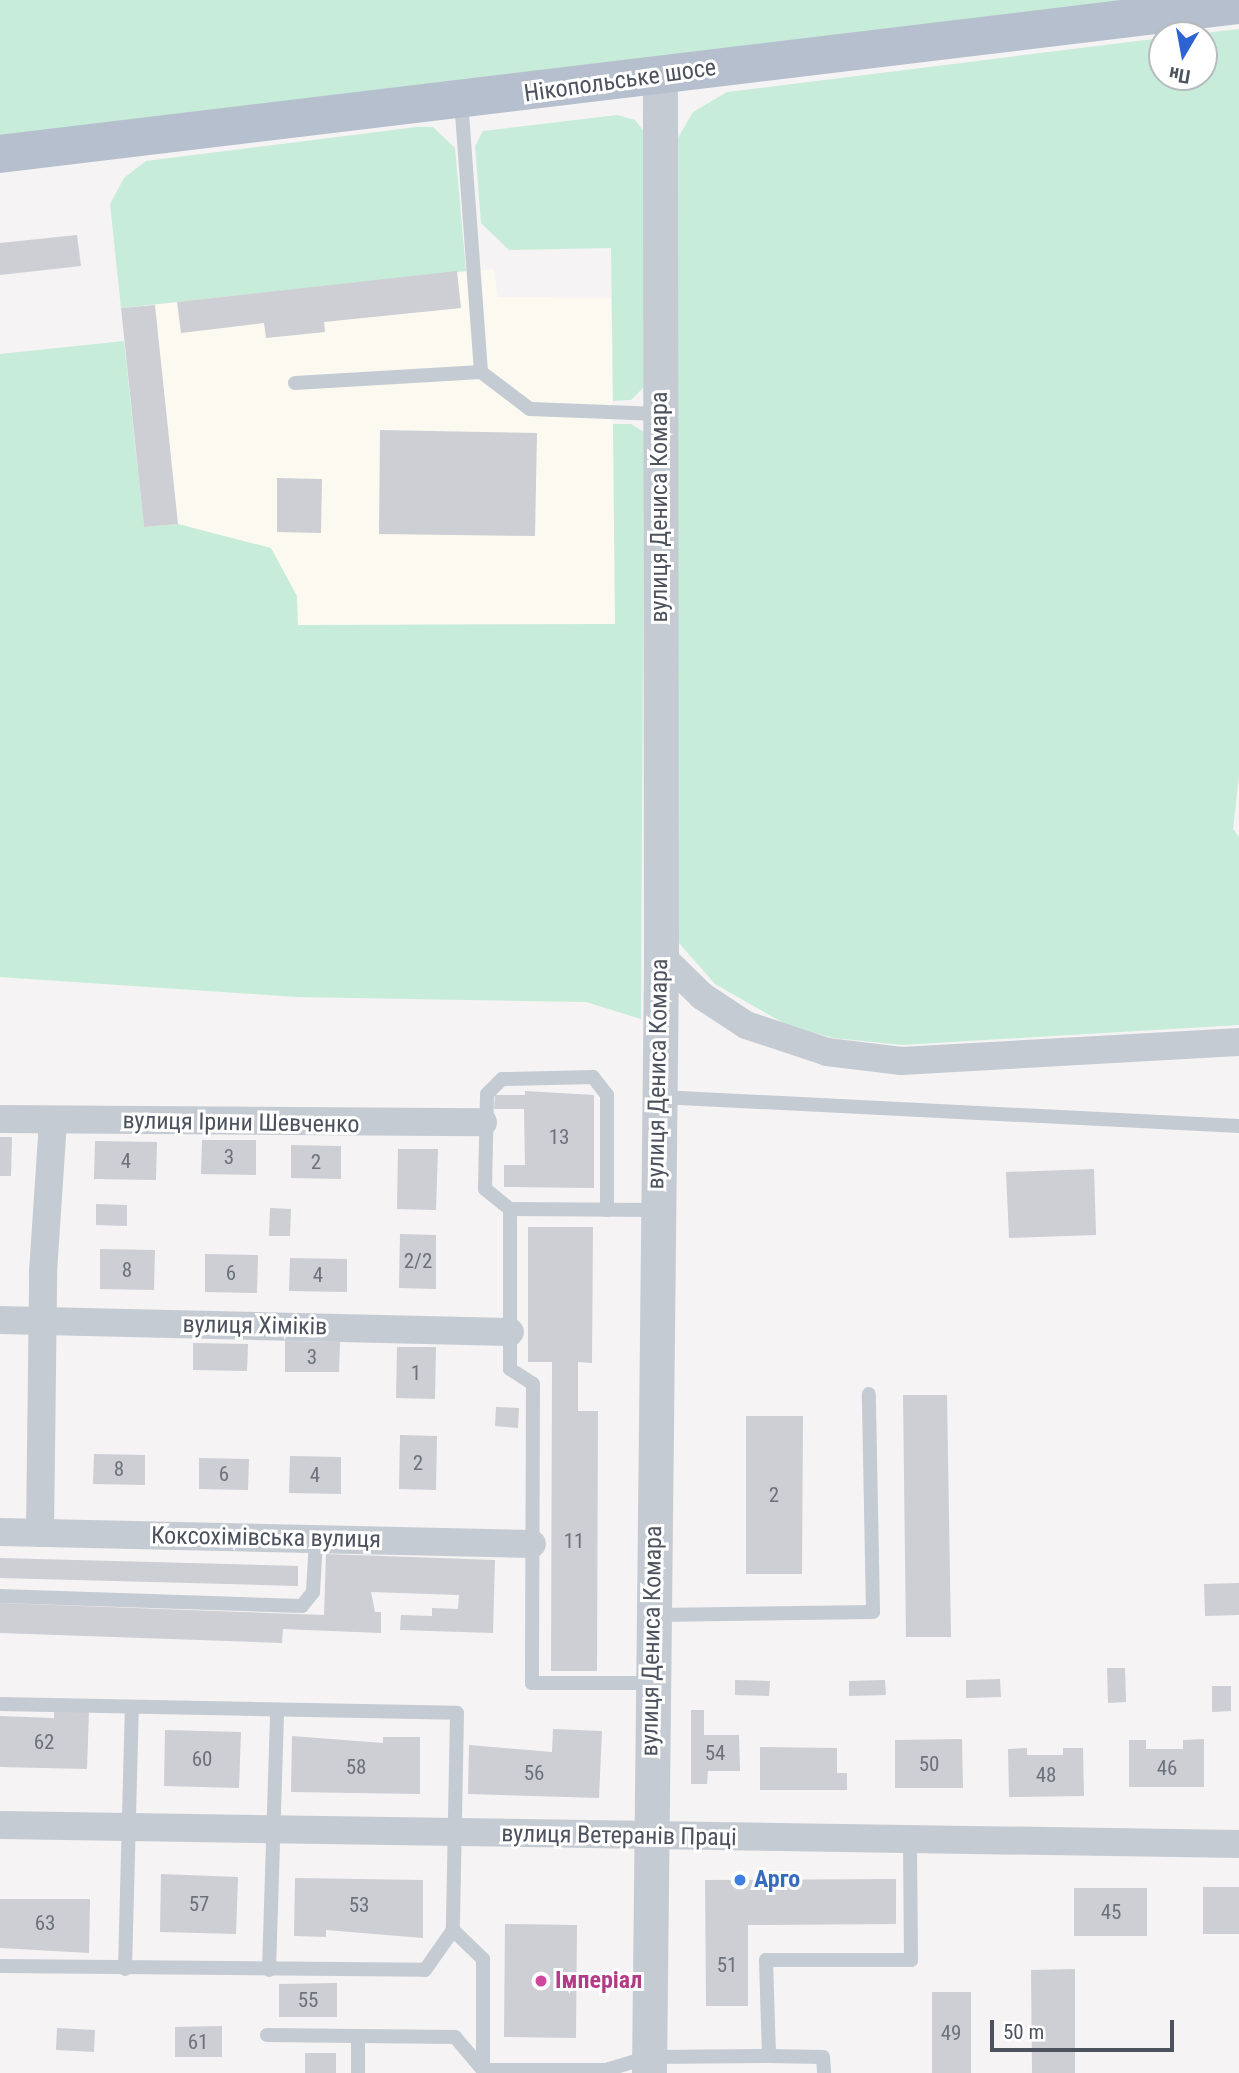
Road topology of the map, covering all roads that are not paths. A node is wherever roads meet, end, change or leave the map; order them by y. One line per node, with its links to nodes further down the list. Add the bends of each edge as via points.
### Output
1 (1239, 5): 2 (main road, Нікопольське шосе)
2 (660, 75): 3 (main road, Нікопольське шосе); 7 (street, вулиця Дениса Комара)
3 (461, 102): 4 (main road, Нікопольське шосе); 5 (lane)
4 (0, 154)
5 (481, 372): 6 (lane); 7 (lane, via 530,409)
6 (295, 383)
7 (660, 414): 8 (street, вулиця Дениса Комара)
8 (661, 956): 9 (street, via 702,996 746,1025 827,1052 901,1061); 10 (street, вулиця Дениса Комара)
9 (1239, 1042)
10 (656, 1097): 14 (lane); 17 (street, вулиця Дениса Комара)
11 (0, 1119): 12 (street, вулиця Ірини Шевченко)
12 (53, 1120): 13 (street, вулиця Ірини Шевченко); 19 (street)
13 (483, 1122): 15 (lane, via 485,1189); 16 (lane, via 487,1094 502,1079 593,1077 607,1095)
14 (1239, 1126)
15 (510, 1209): 16 (lane); 20 (lane)
16 (607, 1210): 17 (lane)
17 (655, 1210): 27 (street, вулиця Дениса Комара)
18 (0, 1320): 19 (street, вулиця Хіміків)
19 (43, 1321): 20 (street, вулиця Хіміків); 23 (street)
20 (510, 1332): 25 (lane, via 510,1369 533,1384)
21 (869, 1394): 27 (lane, via 873,1612)
22 (0, 1532): 23 (street, Коксохімівська вулиця)
23 (40, 1533): 24 (street, Коксохімівська вулиця)
24 (316, 1540): 25 (street, Коксохімівська вулиця); 26 (lane, via 313,1592 302,1606)
25 (532, 1544): 28 (lane, via 532,1683)
26 (0, 1596)
27 (653, 1615): 28 (street, вулиця Дениса Комара)
28 (652, 1683): 36 (street, вулиця Дениса Комара)
29 (0, 1704): 30 (lane)
30 (132, 1708): 31 (lane); 33 (lane)
31 (277, 1712): 34 (lane); 35 (lane, via 457,1713)
32 (0, 1825): 33 (street, вулиця Ветеранів Праці)
33 (129, 1827): 34 (street, вулиця Ветеранів Праці); 41 (lane)
34 (274, 1830): 35 (street, вулиця Ветеранів Праці); 42 (lane)
35 (458, 1833): 36 (street, вулиця Ветеранів Праці); 39 (lane)
36 (650, 1836): 37 (street, вулиця Ветеранів Праці); 46 (street, вулиця Дениса Комара)
37 (910, 1840): 38 (street, вулиця Ветеранів Праці); 45 (lane, via 911,1960 766,1960)
38 (1239, 1844)
39 (453, 1930): 42 (lane, via 425,1970); 47 (lane, via 483,1959)
40 (0, 1966): 41 (lane)
41 (125, 1969): 42 (lane)
42 (269, 1970)
43 (267, 2035): 44 (lane)
44 (358, 2036): 47 (lane, via 455,2037); 48 (lane)
45 (769, 2056): 46 (lane); 49 (lane, via 823,2057)
46 (649, 2065): 47 (lane, via 606,2070)
47 (482, 2070)
48 (358, 2073)
49 (824, 2073)

